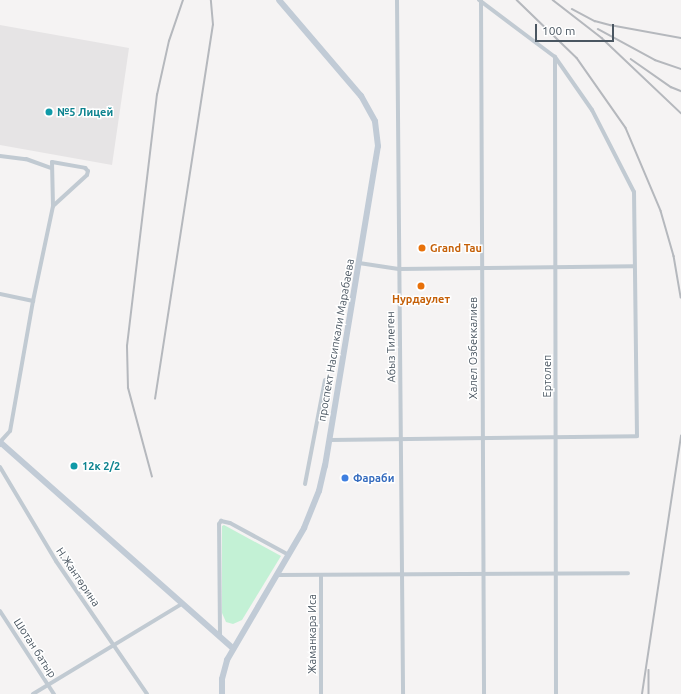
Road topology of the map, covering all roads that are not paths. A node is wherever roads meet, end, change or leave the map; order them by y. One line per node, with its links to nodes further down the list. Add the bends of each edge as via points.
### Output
1 (279, 0): 8 (main road, проспект Насипкали Марабаева, via 361,96 375,121 378,146)
2 (397, 0): 12 (street, Абыз Тилеген)
3 (480, 1): 4 (street); 11 (street, Халел Озбеккалиев)
4 (555, 57): 9 (street, via 592,110 634,192); 10 (street, Ертолеп)
5 (0, 156): 6 (street, via 26,158)
6 (51, 168): 7 (street); 7 (street, via 52,162 85,168 88,171 87,175)
7 (53, 206): 14 (street)
8 (360, 263): 12 (street); 19 (main road, проспект Насипкали Марабаева)
9 (634, 266): 10 (street); 16 (street, via 637,436)
10 (556, 267): 11 (street); 16 (street, Ертолеп)
11 (482, 268): 12 (street); 17 (street, Халел Озбеккалиев)
12 (399, 269): 18 (street, Абыз Тилеген)
13 (0, 294): 14 (street)
14 (33, 301): 20 (street, via 10,431)
15 (325, 380): 22 (street)
16 (556, 437): 17 (street); 27 (street, Ертолеп)
17 (483, 438): 18 (street); 26 (street, Халел Озбеккалиев)
18 (401, 439): 19 (street); 25 (street, Абыз Тилеген)
19 (330, 440): 23 (main road, проспект Насипкали Марабаева, via 315,506)
20 (0, 443): 30 (main road)
21 (0, 467): 33 (street, Н.Жантөрина, via 56,561)
22 (305, 484)
23 (289, 555): 29 (main road, проспект Насипкали Марабаева); 32 (street, via 230,523 221,521)
24 (628, 573): 27 (street)
25 (402, 574): 26 (street); 28 (street); 41 (street, Абыз Тилеген)
26 (484, 574): 27 (street); 42 (street, Халел Озбеккалиев)
27 (556, 574): 43 (street, Ертолеп)
28 (322, 575): 29 (street); 40 (street, Жаманкара Иса)
29 (276, 576): 34 (main road, проспект Насипкали Марабаева)
30 (183, 603): 32 (main road); 33 (street)
31 (0, 611): 35 (street, Шотан батыр)
32 (220, 635): 34 (main road)
33 (113, 645): 35 (street); 38 (street, Н.Жантөрина)
34 (233, 648): 39 (main road, проспект Насипкали Марабаева, via 224,670)
35 (48, 684): 36 (street); 37 (street, Шотан батыр)
36 (33, 694)
37 (54, 694)
38 (147, 694)
39 (222, 694)
40 (321, 694)
41 (403, 694)
42 (484, 694)
43 (556, 694)

